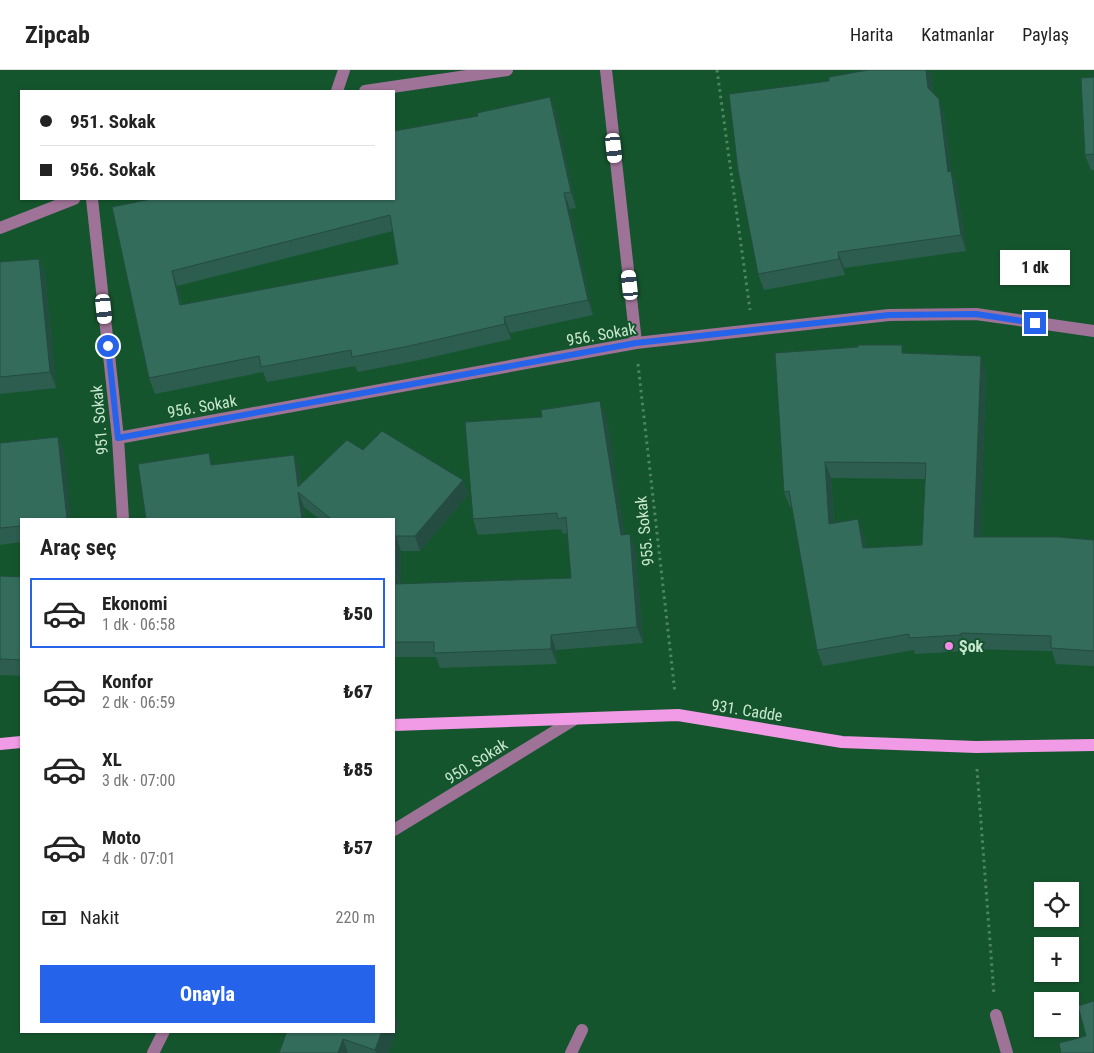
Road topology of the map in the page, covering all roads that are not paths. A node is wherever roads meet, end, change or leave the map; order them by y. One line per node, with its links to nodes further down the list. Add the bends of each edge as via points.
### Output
1 (344, 70): 4 (street)
2 (507, 70): 5 (street)
3 (606, 70): 10 (street)
4 (337, 90)
5 (371, 90)
6 (71, 200): 8 (street)
7 (92, 200): 11 (street, 951. Sokak)
8 (0, 228)
9 (1094, 331): 10 (street, 956. Sokak, via 976,314 889,315)
10 (636, 343): 11 (street, 956. Sokak)
11 (118, 438): 12 (street, 951. Sokak)
12 (123, 518)
13 (575, 718): 14 (main road, 931. Cadde); 17 (main road, 931. Cadde, via 678,715 842,742 976,748); 18 (street, 950. Sokak)
14 (395, 725)
15 (20, 742): 16 (main road)
16 (0, 744)
17 (1094, 745)
18 (395, 829)
19 (996, 1015): 24 (street)
20 (582, 1030): 23 (street)
21 (163, 1033): 22 (street)
22 (153, 1053)
23 (571, 1053)
24 (1007, 1053)

